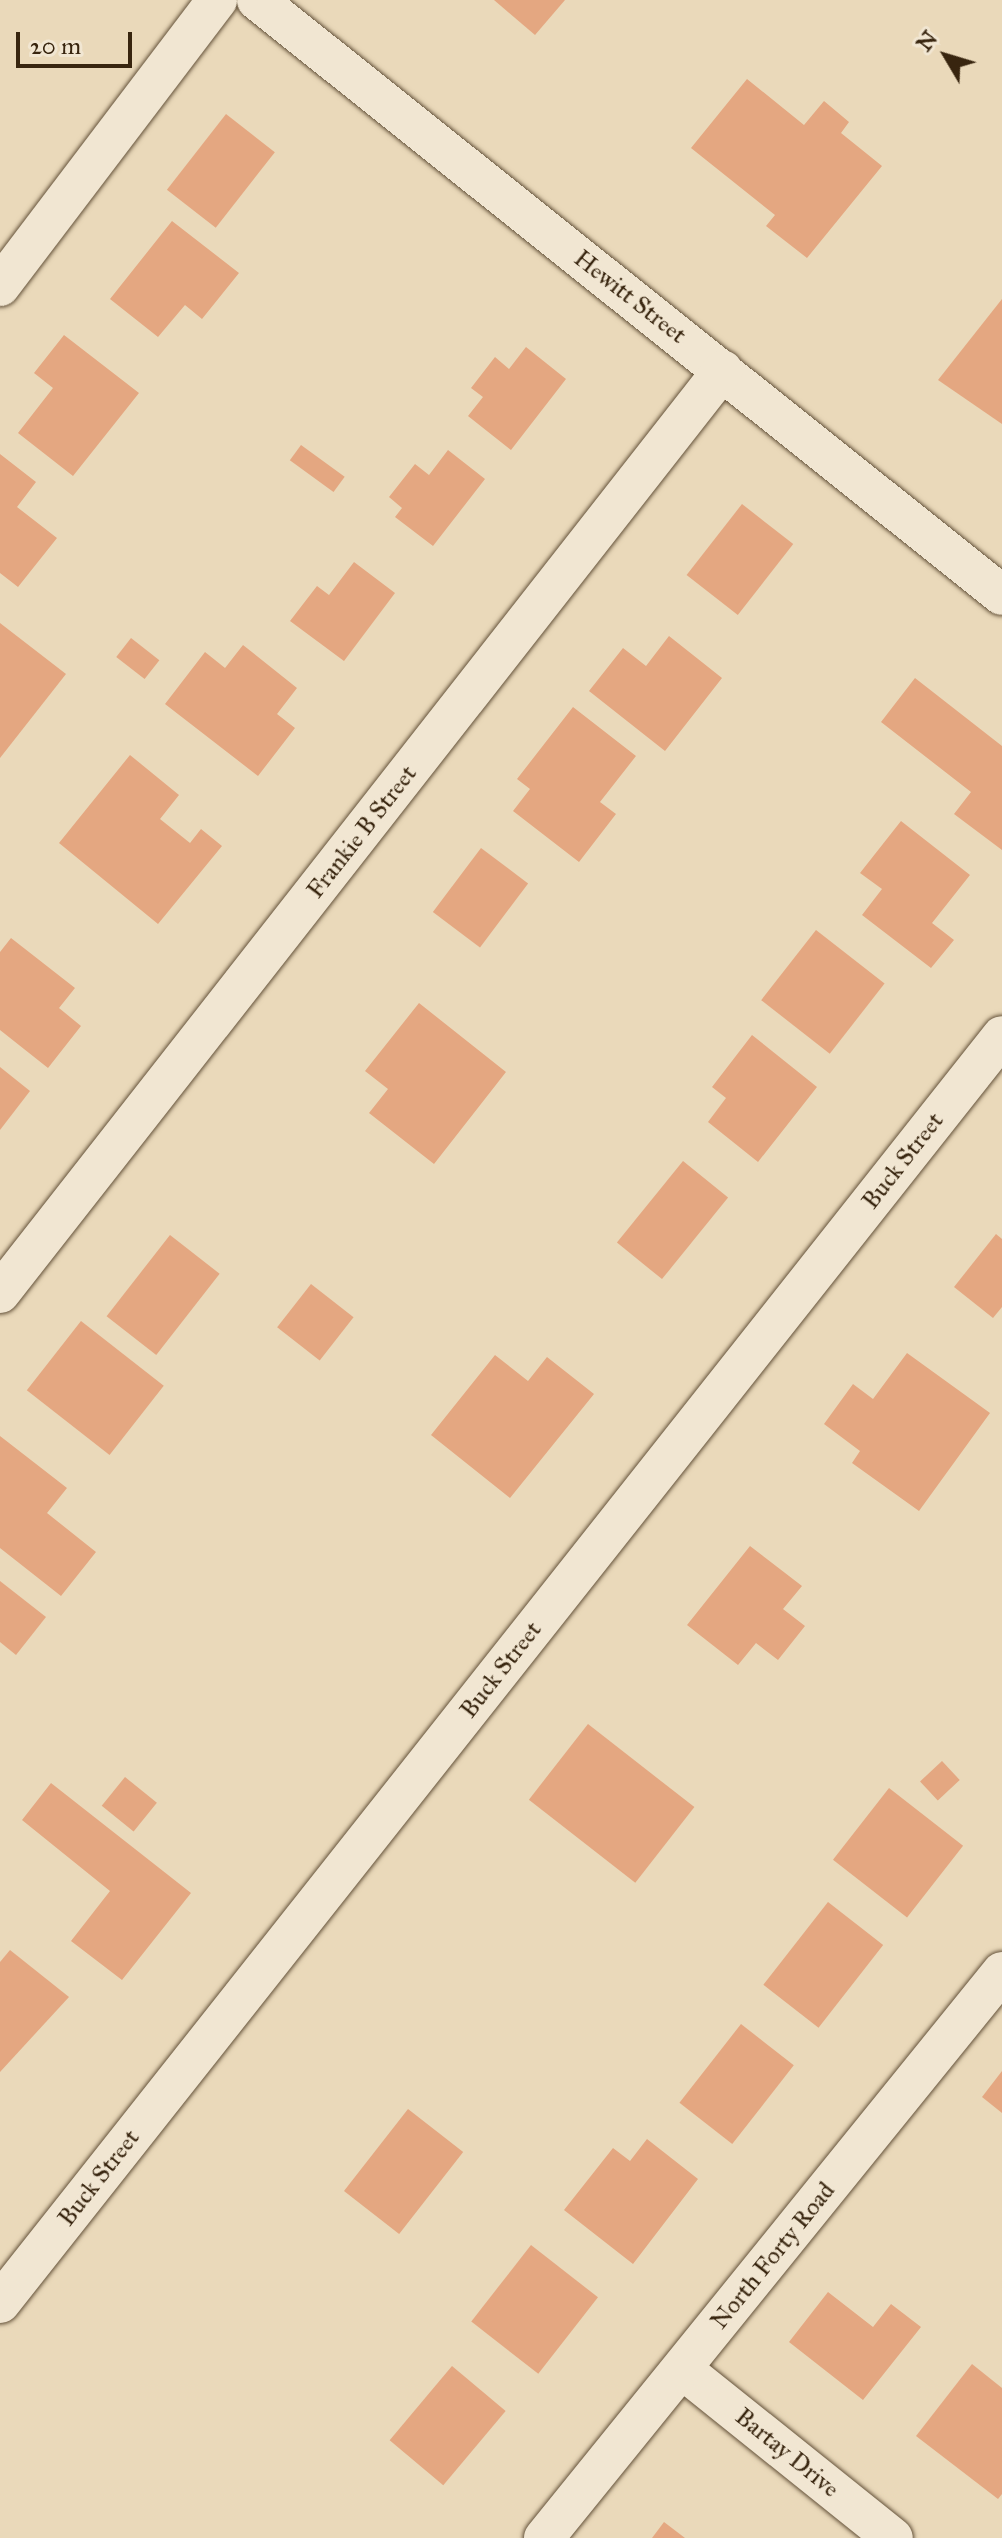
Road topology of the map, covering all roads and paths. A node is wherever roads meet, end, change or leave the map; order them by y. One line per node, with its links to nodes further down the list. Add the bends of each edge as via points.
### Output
1 (217, 0): 3 (street)
2 (257, 0): 4 (street, Hewitt Street)
3 (0, 286)
4 (723, 370): 5 (street, Hewitt Street); 7 (street, Frankie B Street)
5 (1002, 595)
6 (1002, 1036): 9 (street, Buck Street)
7 (0, 1293)
8 (1002, 1972): 10 (street, North Forty Road)
9 (0, 2303)
10 (682, 2369): 11 (street, North Forty Road); 12 (street, Bartay Drive)
11 (544, 2538)
12 (893, 2538)

